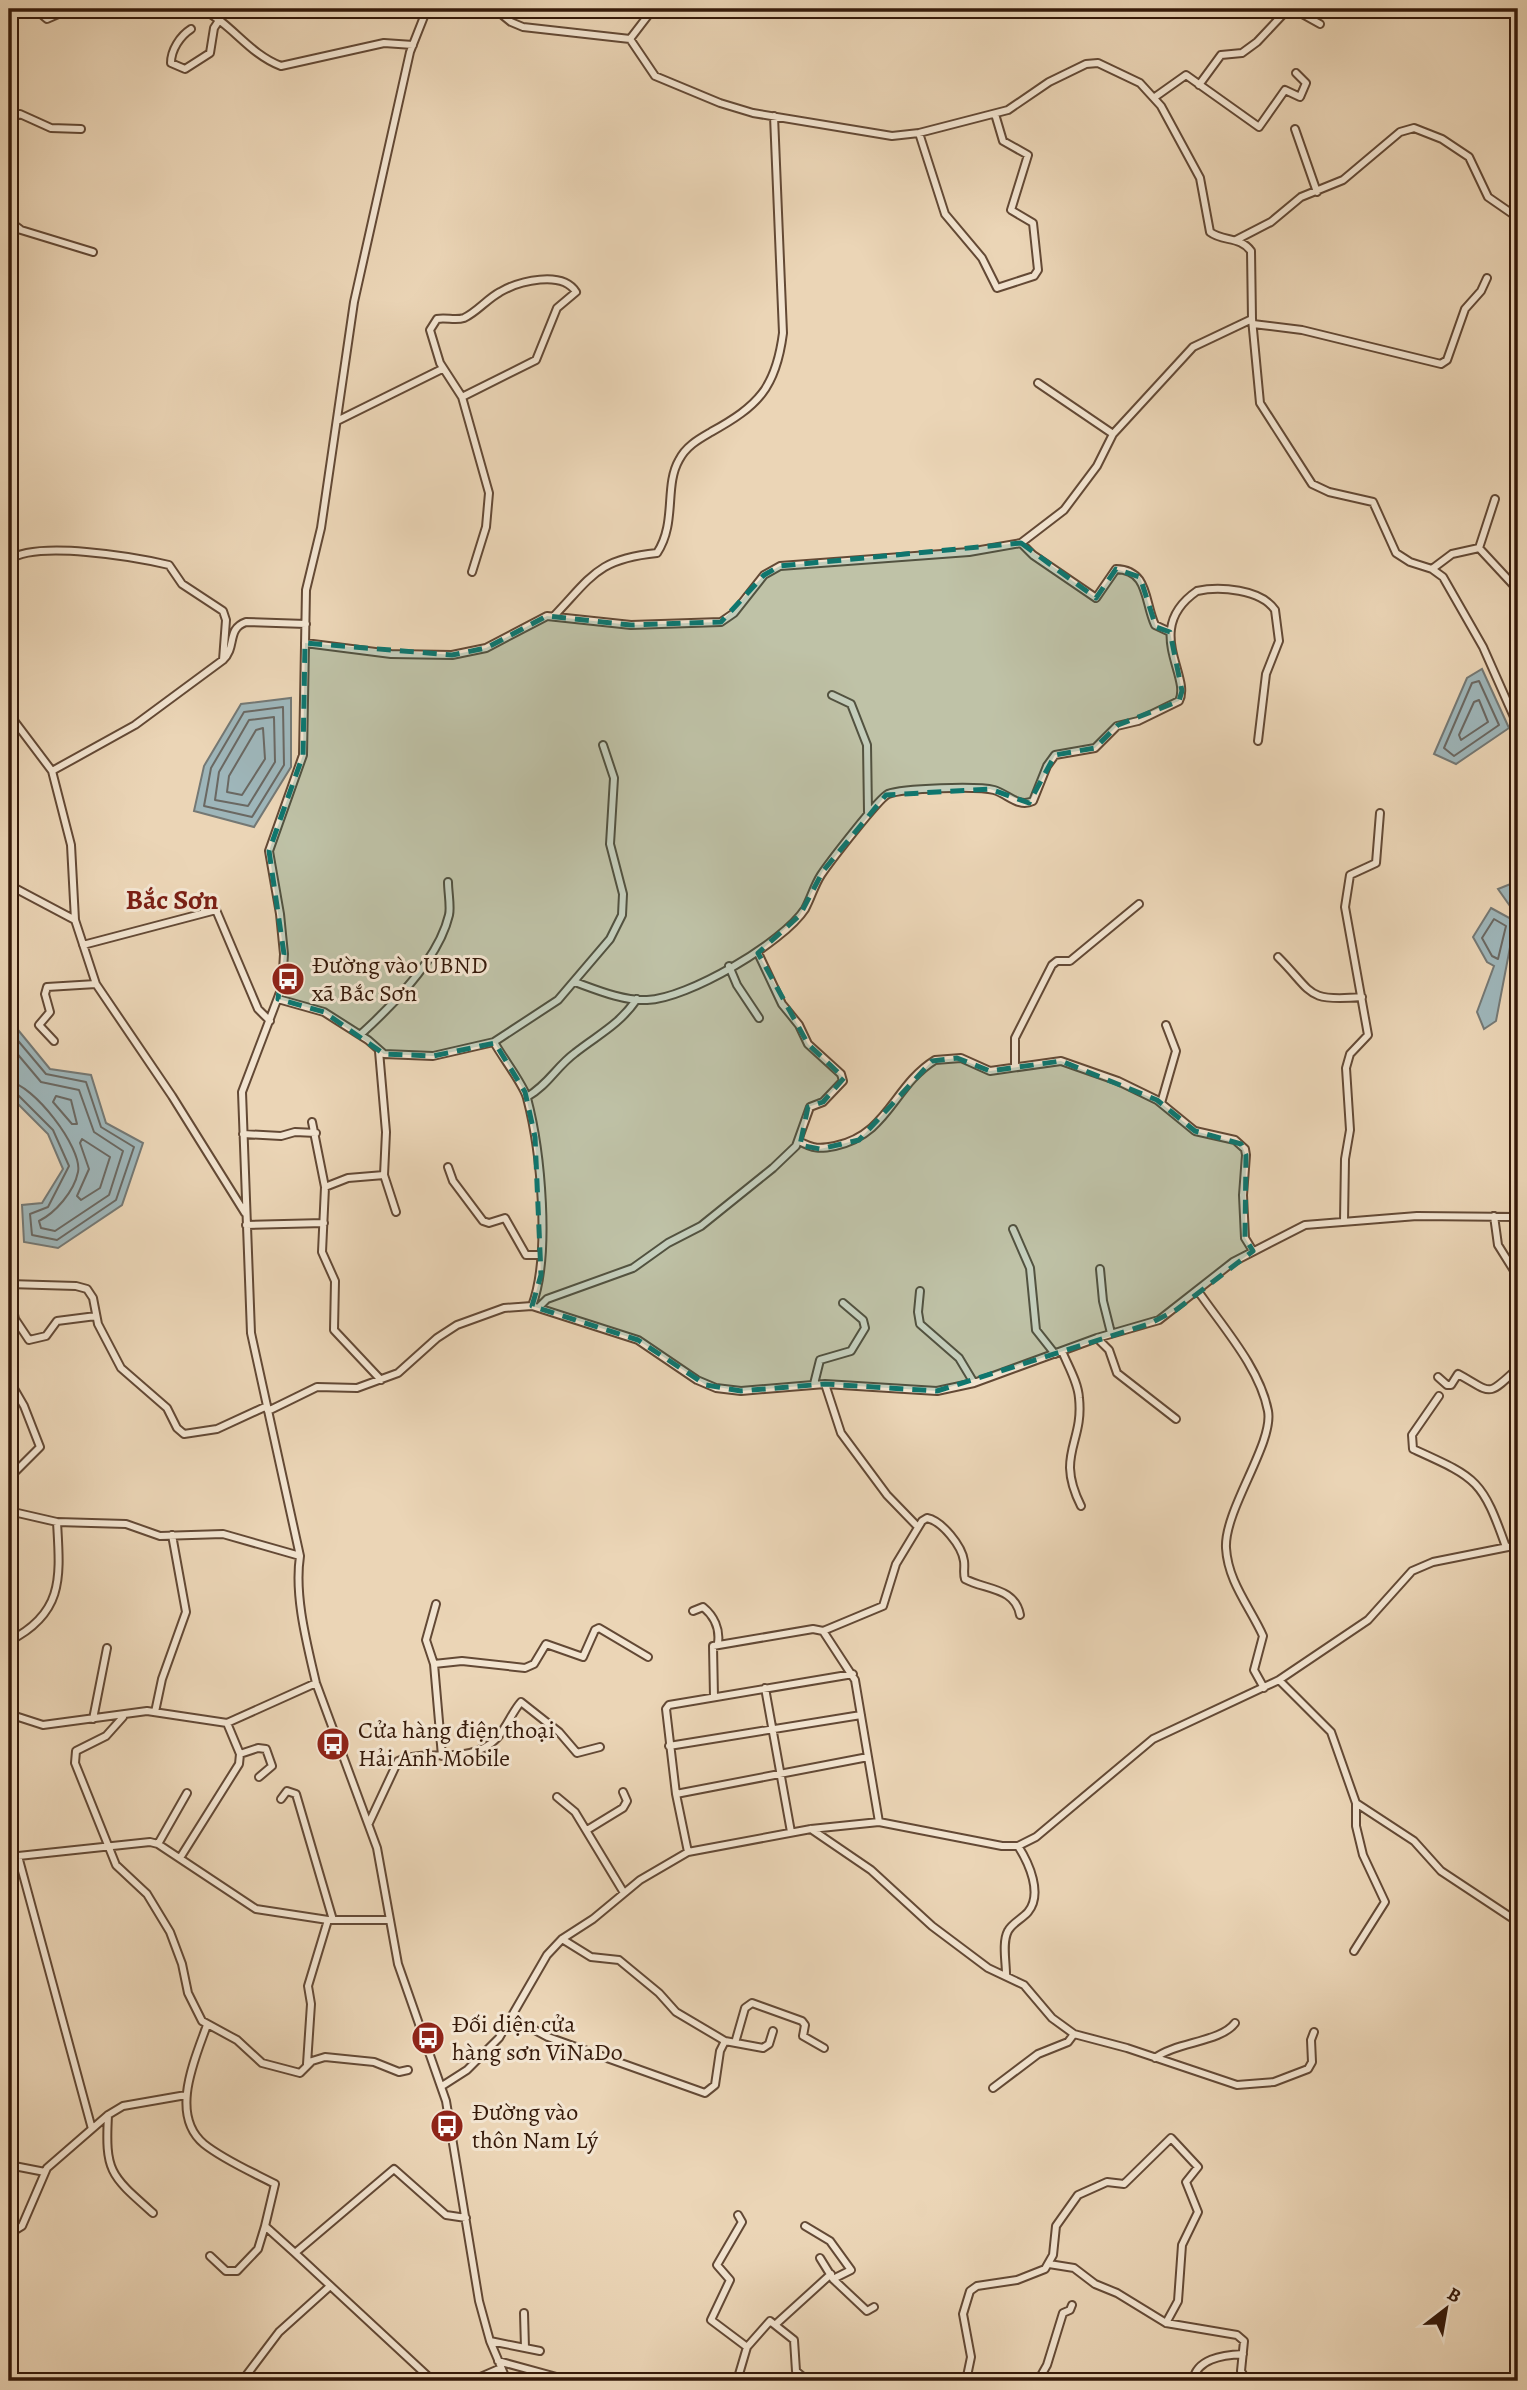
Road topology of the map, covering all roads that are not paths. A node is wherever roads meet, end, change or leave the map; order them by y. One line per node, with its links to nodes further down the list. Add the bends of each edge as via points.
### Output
1 (35, 9): 2 (street, via 47,19)
2 (70, 9)
3 (202, 9): 8 (street)
4 (427, 9): 12 (street)
5 (495, 9): 11 (street, via 517,26)
6 (653, 9): 11 (street)
7 (1291, 9): 9 (street); 14 (street, via 1242,53 1221,55)
8 (220, 19): 10 (street, via 210,53 184,69 170,59 179,40); 12 (street, via 251,49 281,66 384,43)
9 (1320, 24)
10 (191, 29)
11 (630, 39): 17 (street, via 649,70 662,79 720,103)
12 (412, 45): 32 (street, via 354,302)
13 (1296, 73): 14 (street, via 1306,83 1300,97 1285,90 1259,127)
14 (1199, 85): 15 (street, via 1181,75)
15 (1155, 97): 16 (street, via 1131,78 1093,63); 24 (street, via 1200,178 1210,232)
16 (995, 114): 21 (street); 21 (street, via 1003,141 1028,155 1011,210 1032,220 1038,270 1034,276 997,288 982,258 945,214)
17 (774, 116): 21 (street, via 892,136); 41 (street, via 783,333 778,368 757,402 697,440 678,461 668,531 657,554 600,568)
18 (9, 117): 19 (street, via 20,114 51,128)
19 (82, 129)
20 (1295, 129): 22 (street)
21 (919, 134)
22 (1317, 192): 24 (street, via 1301,197 1271,222); 25 (street, via 1343,180 1400,132 1423,130 1473,162 1488,197 1514,215)
23 (9, 221): 26 (street, via 21,230)
24 (1236, 240): 28 (street, via 1247,246 1252,257)
25 (1514, 240)
26 (93, 252)
27 (1487, 278): 28 (street, via 1465,309 1447,360 1441,363)
28 (1253, 321): 33 (street, via 1198,343); 38 (street, via 1262,408 1288,441 1307,478 1320,489 1373,502 1396,553)
29 (442, 369): 31 (street); 31 (street, via 430,335 437,319 467,316 502,290 533,281 553,280 573,287 576,292 557,308 536,360); 32 (street)
30 (1038, 383): 33 (street)
31 (462, 397): 39 (street, via 489,494 486,527)
32 (337, 421): 42 (street, via 321,528 306,590)
33 (1113, 434): 35 (street, via 1097,466 1065,510)
34 (1495, 499): 36 (street)
35 (1021, 543): 41 (street, via 969,552 780,566 764,575 721,621 631,625); 43 (street, via 1096,598 1116,569 1137,574 1155,625)
36 (1479, 548): 38 (street, via 1451,554); 40 (street)
37 (9, 560): 45 (street, via 25,551 58,550 169,565 182,584 223,611)
38 (1432, 569): 48 (street, via 1443,577 1483,647)
39 (472, 572)
40 (1518, 590)
41 (554, 616): 44 (street, via 464,655 404,655)
42 (306, 624): 44 (street); 45 (street, via 242,623 233,631 231,649)
43 (1170, 632): 49 (street, via 1183,603 1197,591 1241,592 1272,605 1278,617 1279,641 1266,674); 52 (street, via 1182,691 1179,701 1116,726 1095,748 1055,755 1033,801 1023,803 990,789 902,791 886,795)
44 (305, 643): 65 (street, via 302,759 269,851 284,954)
45 (223, 660): 51 (street, via 135,725)
46 (832, 695): 52 (street, via 851,704 867,745)
47 (9, 714): 51 (street)
48 (1518, 726)
49 (1258, 741)
50 (603, 745): 62 (street, via 614,778 610,844 624,904 615,932)
51 (52, 771): 57 (street, via 71,845)
52 (868, 812): 59 (street, via 824,871 800,915)
53 (1380, 813): 64 (street, via 1376,863 1347,879 1345,901)
54 (448, 882): 70 (street, via 449,915 425,962 387,1010)
55 (9, 885): 57 (street)
56 (1139, 904): 74 (street, via 1070,961 1052,965 1015,1038)
57 (75, 920): 58 (street)
58 (83, 945): 63 (street); 68 (street, via 216,911 258,1009)
59 (758, 953): 61 (street); 80 (street, via 782,1004 808,1044 844,1078 823,1102 810,1107)
60 (1278, 957): 64 (street, via 1316,996)
61 (729, 967): 66 (street, via 688,989 657,999); 67 (street)
62 (575, 982): 66 (street); 72 (street, via 561,998)
63 (96, 984): 71 (street, via 47,987 50,1012 39,1026); 86 (street)
64 (1362, 996): 89 (street, via 1367,1035 1350,1054 1346,1068 1350,1129)
65 (278, 999): 68 (street); 70 (street, via 324,1012)
66 (636, 999): 75 (street, via 621,1021 574,1054 549,1083)
67 (759, 1017)
68 (270, 1021): 79 (street, via 242,1091)
69 (1166, 1025): 76 (street, via 1176,1051)
70 (360, 1034): 73 (street)
71 (54, 1041)
72 (494, 1042): 73 (street, via 432,1056); 75 (street)
73 (379, 1051): 82 (street, via 386,1132)
74 (1015, 1066): 76 (street, via 1062,1061); 80 (street, via 986,1070 961,1058 935,1060 859,1140 820,1149)
75 (527, 1097): 94 (street, via 536,1137)
76 (1161, 1103): 93 (street, via 1195,1131 1228,1136 1245,1149 1245,1238)
77 (312, 1122): 78 (street)
78 (316, 1133): 79 (street); 84 (street)
79 (243, 1134): 86 (street)
80 (799, 1141): 102 (street, via 774,1168 701,1226 633,1268)
81 (448, 1167): 94 (street, via 483,1221 505,1218 526,1255)
82 (384, 1175): 84 (street, via 348,1178); 85 (street)
83 (1518, 1180): 88 (street)
84 (325, 1187): 90 (street)
85 (396, 1212)
86 (246, 1214): 91 (street)
87 (1494, 1216): 88 (street); 89 (street); 96 (street, via 1497,1245)
88 (1516, 1217)
89 (1344, 1221): 93 (street, via 1305,1225)
90 (324, 1223): 91 (street); 110 (street, via 323,1257 335,1281 334,1330)
91 (246, 1225): 115 (street, via 251,1333)
92 (1013, 1229): 106 (street, via 1030,1268 1036,1330)
93 (1253, 1251): 100 (street)
94 (541, 1255): 102 (street)
95 (1100, 1269): 104 (street)
96 (1518, 1278)
97 (9, 1284): 103 (street, via 81,1287 90,1293)
98 (9, 1291): 103 (street, via 15,1319 29,1340 46,1336 60,1320)
99 (920, 1291): 111 (street, via 920,1324 959,1358)
100 (1198, 1291): 104 (street, via 1159,1320); 139 (street, via 1250,1369 1268,1411 1266,1433 1226,1548 1238,1592 1263,1636 1254,1670)
101 (844, 1303): 112 (street, via 865,1328 851,1351 820,1360)
102 (536, 1306): 110 (street, via 504,1308 457,1325 404,1370); 112 (street, via 638,1340 716,1388 740,1391)
103 (96, 1316): 115 (street, via 126,1374 167,1408 184,1434 218,1429)
104 (1111, 1333): 105 (street)
105 (1097, 1338): 106 (street); 116 (street, via 1108,1350 1117,1373)
106 (1058, 1352): 111 (street); 118 (street, via 1079,1397 1068,1469)
107 (1518, 1368): 108 (street, via 1490,1391 1458,1374 1451,1385)
108 (1438, 1377)
109 (9, 1380): 117 (street, via 40,1447)
110 (381, 1380): 115 (street, via 351,1389 317,1387)
111 (974, 1382): 113 (street, via 928,1392)
112 (814, 1384): 113 (street)
113 (825, 1384): 121 (street, via 841,1433)
114 (1439, 1396): 124 (street, via 1412,1435 1413,1449 1455,1467 1481,1489)
115 (267, 1409): 125 (street)
116 (1177, 1419)
117 (9, 1478)
118 (1081, 1506)
119 (9, 1511): 120 (street)
120 (57, 1522): 122 (street, via 120,1523 155,1535); 130 (street, via 60,1573 53,1600 37,1623)
121 (918, 1527): 128 (street, via 927,1518 935,1521 962,1554 965,1579 1014,1599); 129 (street, via 896,1564 883,1606)
122 (172, 1535): 125 (street, via 223,1534); 141 (street, via 186,1612)
123 (1518, 1545): 124 (street)
124 (1506, 1548): 136 (street, via 1422,1565 1404,1578 1368,1620)
125 (300, 1556): 137 (street, via 297,1574)
126 (436, 1604): 134 (street, via 426,1634)
127 (693, 1611): 131 (street, via 704,1607 711,1615)
128 (1020, 1615)
129 (823, 1632): 131 (street, via 813,1629); 135 (street)
130 (9, 1641)
131 (718, 1643): 140 (street, via 710,1650)
132 (107, 1648): 145 (street)
133 (648, 1657): 134 (street, via 599,1628 583,1657 546,1644 534,1664 525,1668 463,1661)
134 (434, 1664): 151 (street)
135 (853, 1674): 138 (street); 143 (street)
136 (1279, 1681): 139 (street); 160 (street, via 1331,1732)
137 (316, 1683): 146 (street); 162 (street)
138 (765, 1688): 140 (street); 147 (street)
139 (1264, 1688): 168 (street, via 1153,1739 1036,1837)
140 (714, 1697): 148 (street, via 666,1709)
141 (155, 1712): 144 (street); 146 (street)
142 (9, 1714): 145 (street, via 43,1725)
143 (861, 1715): 147 (street); 152 (street)
144 (123, 1717): 145 (street); 167 (street, via 111,1732 74,1755)
145 (93, 1719)
146 (227, 1723): 150 (street)
147 (773, 1730): 148 (street); 153 (street)
148 (668, 1746): 157 (street)
149 (600, 1747): 151 (street, via 577,1753 522,1702 489,1745)
150 (240, 1754): 154 (street, via 267,1749 272,1766); 172 (street, via 235,1771)
151 (442, 1756): 162 (street, via 398,1761)
152 (868, 1757): 153 (street); 161 (street)
153 (781, 1775): 157 (street); 165 (street)
154 (259, 1777)
155 (623, 1792): 164 (street, via 627,1801 623,1808)
156 (187, 1793): 166 (street)
157 (676, 1794): 169 (street)
158 (557, 1797): 164 (street)
159 (281, 1799): 174 (street, via 286,1791 296,1794)
160 (1356, 1803): 176 (street, via 1414,1841 1441,1871); 178 (street, via 1363,1855 1385,1902)
161 (879, 1822): 163 (street); 168 (street)
162 (369, 1824): 175 (street)
163 (811, 1829): 165 (street); 179 (street, via 869,1869 932,1926 988,1968)
164 (587, 1830): 173 (street)
165 (791, 1832): 169 (street)
166 (158, 1844): 167 (street); 172 (street)
167 (108, 1846): 170 (street); 182 (street, via 119,1870 147,1894 165,1923 190,1998)
168 (1018, 1846): 179 (street, via 1031,1869 1034,1895 1027,1913 1008,1930)
169 (688, 1852): 173 (street)
170 (18, 1856): 171 (street); 196 (street)
171 (9, 1857)
172 (180, 1858): 174 (street, via 256,1909)
173 (624, 1893): 177 (street)
174 (330, 1920): 175 (street); 190 (street, via 307,1986)
175 (389, 1920): 192 (street, via 406,1991)
176 (1518, 1922)
177 (562, 1939): 180 (street, via 547,1955); 186 (street, via 591,1957 619,1960 676,2012)
178 (1354, 1951)
179 (1006, 1974): 185 (street, via 1029,1989 1052,2018)
180 (512, 2018): 186 (street, via 548,2037 705,2093 715,2085); 192 (street, via 479,2060)
181 (1234, 2024): 189 (street, via 1224,2033 1176,2046)
182 (207, 2025): 190 (street, via 233,2037 262,2063 276,2069 300,2073); 194 (street)
183 (773, 2031): 187 (street, via 763,2048)
184 (1314, 2032): 189 (street, via 1310,2067 1274,2082 1229,2084)
185 (1074, 2034): 189 (street); 193 (street)
186 (725, 2041): 187 (street)
187 (735, 2043): 188 (street, via 745,2008 752,2003 802,2021 803,2036)
188 (824, 2048)
189 (1155, 2058)
190 (307, 2064): 191 (street, via 325,2057)
191 (408, 2070)
192 (442, 2086): 201 (street)
193 (993, 2088)
194 (186, 2095): 195 (street, via 123,2106); 202 (street, via 190,2119 203,2143 275,2184)
195 (108, 2115): 196 (street); 199 (street, via 109,2166)
196 (92, 2129): 198 (street)
197 (9, 2165): 198 (street)
198 (45, 2172): 204 (street, via 22,2226)
199 (153, 2213)
200 (738, 2215): 217 (street, via 742,2222 717,2265 730,2280 711,2320)
201 (466, 2218): 205 (street, via 446,2215 394,2169); 216 (street)
202 (265, 2226): 205 (street); 206 (street, via 258,2249 237,2271 226,2271)
203 (805, 2226): 209 (street, via 830,2241 851,2270)
204 (9, 2234)
205 (295, 2253): 210 (street)
206 (209, 2256)
207 (820, 2258): 209 (street)
208 (1049, 2264): 214 (street, via 1074,2268); 214 (street, via 1056,2226 1078,2195 1107,2182 1122,2185 1169,2139 1175,2140 1198,2167 1186,2182 1198,2211 1182,2245 1178,2301); 229 (street, via 1021,2279 970,2291 963,2314 971,2357)
209 (832, 2277): 212 (street, via 867,2311); 215 (street)
210 (329, 2287): 222 (street, via 279,2332); 223 (street)
211 (1072, 2305): 230 (street, via 1063,2313)
212 (874, 2307)
213 (524, 2313): 218 (street)
214 (1166, 2323): 220 (street, via 1237,2334 1244,2341)
215 (776, 2324): 217 (street, via 770,2321); 228 (street, via 794,2340 796,2371)
216 (490, 2341): 218 (street); 221 (street)
217 (747, 2347): 227 (street)
218 (525, 2348): 219 (street)
219 (540, 2351)
220 (1243, 2354): 231 (street, via 1199,2364); 232 (street, via 1241,2371)
221 (499, 2364): 224 (street); 225 (street); 226 (street)
222 (242, 2381)
223 (433, 2381)
224 (471, 2381)
225 (507, 2381)
226 (571, 2381)
227 (737, 2381)
228 (808, 2381)
229 (966, 2381)
230 (1038, 2381)
231 (1193, 2381)
232 (1247, 2381)

